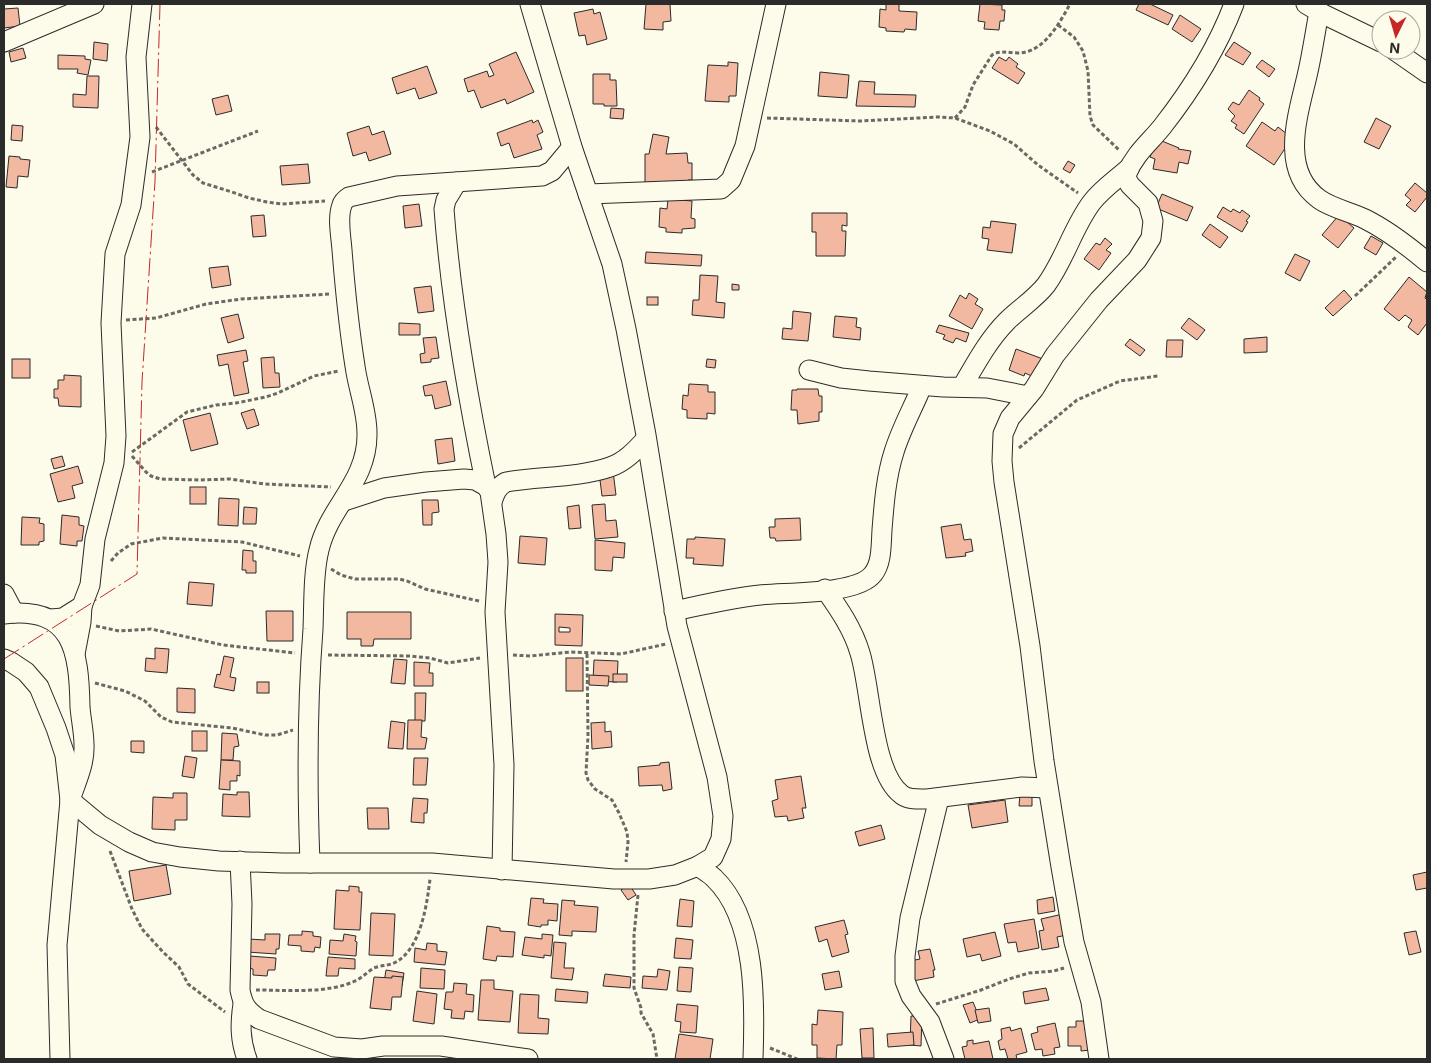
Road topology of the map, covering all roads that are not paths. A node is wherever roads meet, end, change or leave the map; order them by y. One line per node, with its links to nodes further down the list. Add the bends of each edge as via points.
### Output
1 (94, 4): 8 (street)
2 (142, 4): 27 (street, via 136,58 140,136 135,179 115,254 111,323 116,436 114,463 95,539 90,585)
3 (530, 4): 11 (street)
4 (776, 4): 14 (street, via 745,146 731,180 721,189)
5 (1234, 4): 12 (street, via 1196,79)
6 (1312, 8): 7 (street); 15 (street, via 1308,75 1296,120 1296,160 1302,180 1321,200 1386,231)
7 (1371, 37)
8 (4, 42)
9 (1408, 60): 10 (street)
10 (1427, 73)
11 (572, 147): 13 (street, via 552,171 542,176); 14 (street)
12 (1131, 166): 18 (street, via 1098,195 1044,286 996,333); 19 (street, via 1126,178 1151,210 1151,238 1137,260 1099,300 1055,355)
13 (456, 182): 21 (street, via 397,186 360,194 344,200 341,206 346,293 367,434 365,455); 22 (street, via 444,209 448,265 469,404)
14 (588, 194): 20 (street, via 612,264)
15 (1427, 261)
16 (809, 370): 17 (street, via 841,378)
17 (922, 386): 18 (street); 23 (street, via 894,452 878,568 864,582 854,586)
18 (962, 387): 19 (street)
19 (1028, 396): 31 (street, via 1010,418 1004,434 1002,461)
20 (646, 439): 22 (street, via 626,459 611,467 506,482); 25 (street)
21 (347, 494): 22 (street, via 464,479 475,480); 35 (street, via 326,526 319,550 309,723 307,800)
22 (489, 494): 37 (street, via 498,562 495,612 504,765)
23 (825, 589): 25 (street, via 760,594); 32 (street, via 842,614 861,654 874,728 889,782 902,796)
24 (4, 594): 26 (street)
25 (674, 611): 36 (street, via 724,816 721,839 713,857)
26 (9, 614): 28 (street, via 35,613)
27 (82, 614): 28 (street); 29 (street)
28 (52, 620): 29 (street, via 71,642)
29 (74, 654): 33 (street, via 80,680 84,745 82,765)
30 (4, 659): 33 (street, via 26,672 38,687 65,755)
31 (1048, 788): 32 (street, via 1022,787); 45 (street, via 1074,942 1091,1002)
32 (939, 798): 44 (street, via 910,918 904,981 939,1042)
33 (70, 800): 34 (street, via 100,825 152,852); 41 (street, via 57,945)
34 (240, 861): 35 (street); 38 (street)
35 (310, 863): 37 (street, via 432,864)
36 (698, 866): 37 (street, via 675,875 632,879); 39 (street, via 714,878 729,897 750,953)
37 (502, 870)
38 (241, 997): 40 (street, via 250,1012 259,1019 334,1047 441,1046); 42 (street, via 241,1041)
39 (753, 1050)
40 (480, 1055): 43 (street)
41 (60, 1059)
42 (247, 1059)
43 (528, 1059)
44 (944, 1059)
45 (1099, 1059)

